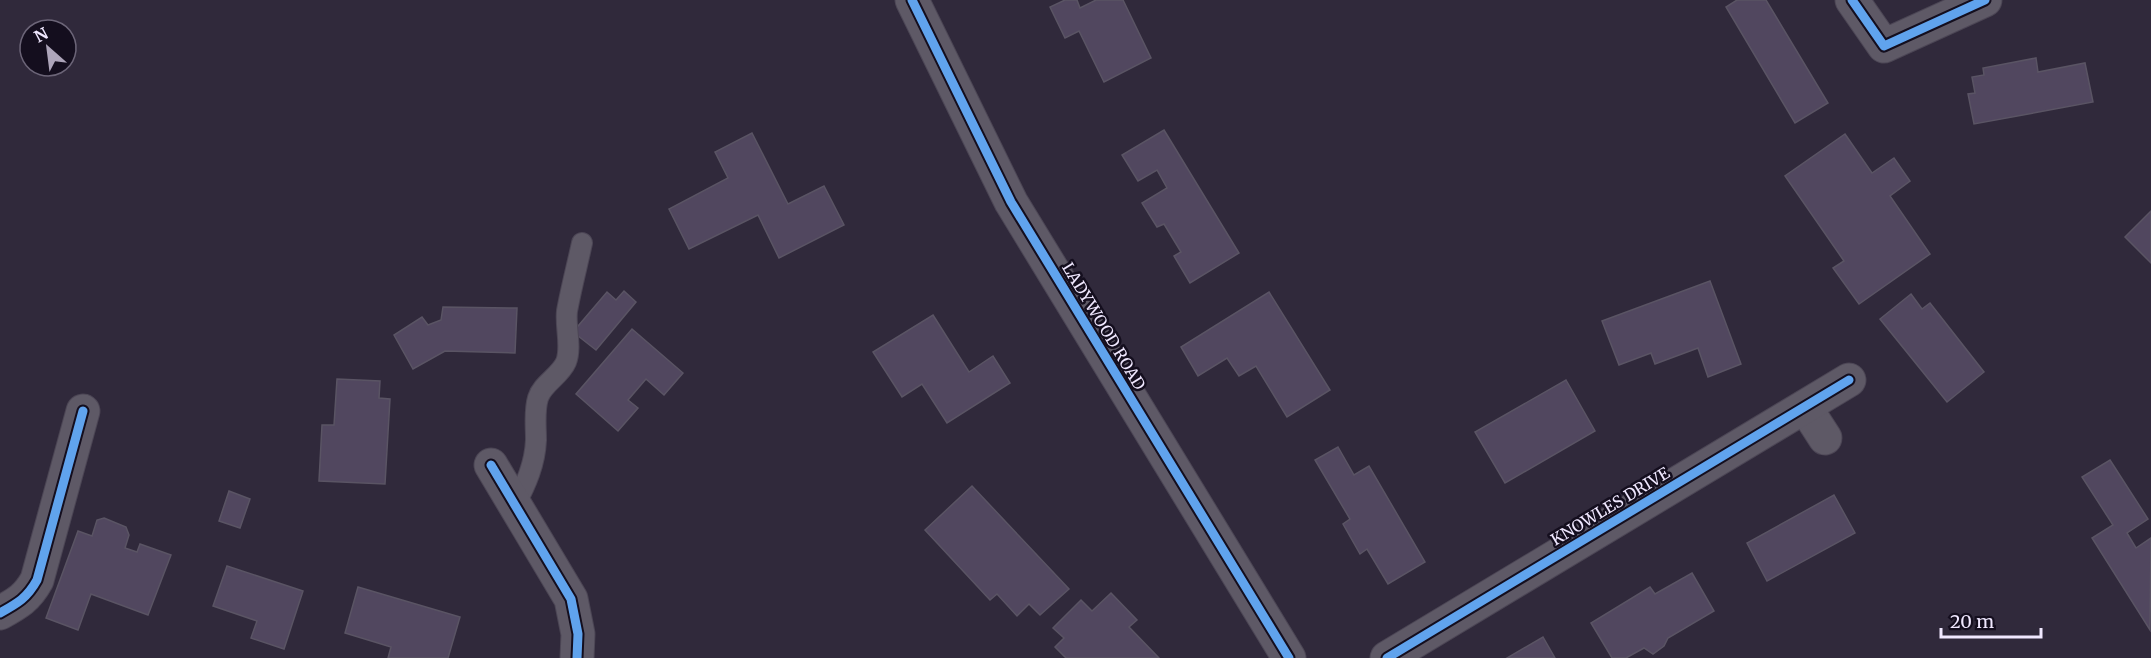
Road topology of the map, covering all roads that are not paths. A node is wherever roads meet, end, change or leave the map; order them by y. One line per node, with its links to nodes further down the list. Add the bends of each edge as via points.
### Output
1 (912, 0): 13 (street, LADYWOOD ROAD, via 1011,202)
2 (1852, 0): 3 (street, via 1884,46)
3 (1985, 0)
4 (582, 243): 10 (lane, via 567,312 568,355 537,400 533,465)
5 (1850, 380): 6 (street, KNOWLES DRIVE)
6 (1805, 407): 8 (street); 14 (street, KNOWLES DRIVE)
7 (82, 411): 11 (street, via 37,580 22,600)
8 (1825, 438)
9 (491, 465): 10 (street)
10 (514, 505): 12 (street, via 571,599 578,634)
11 (0, 613)
12 (577, 658)
13 (1289, 658)
14 (1387, 658)

